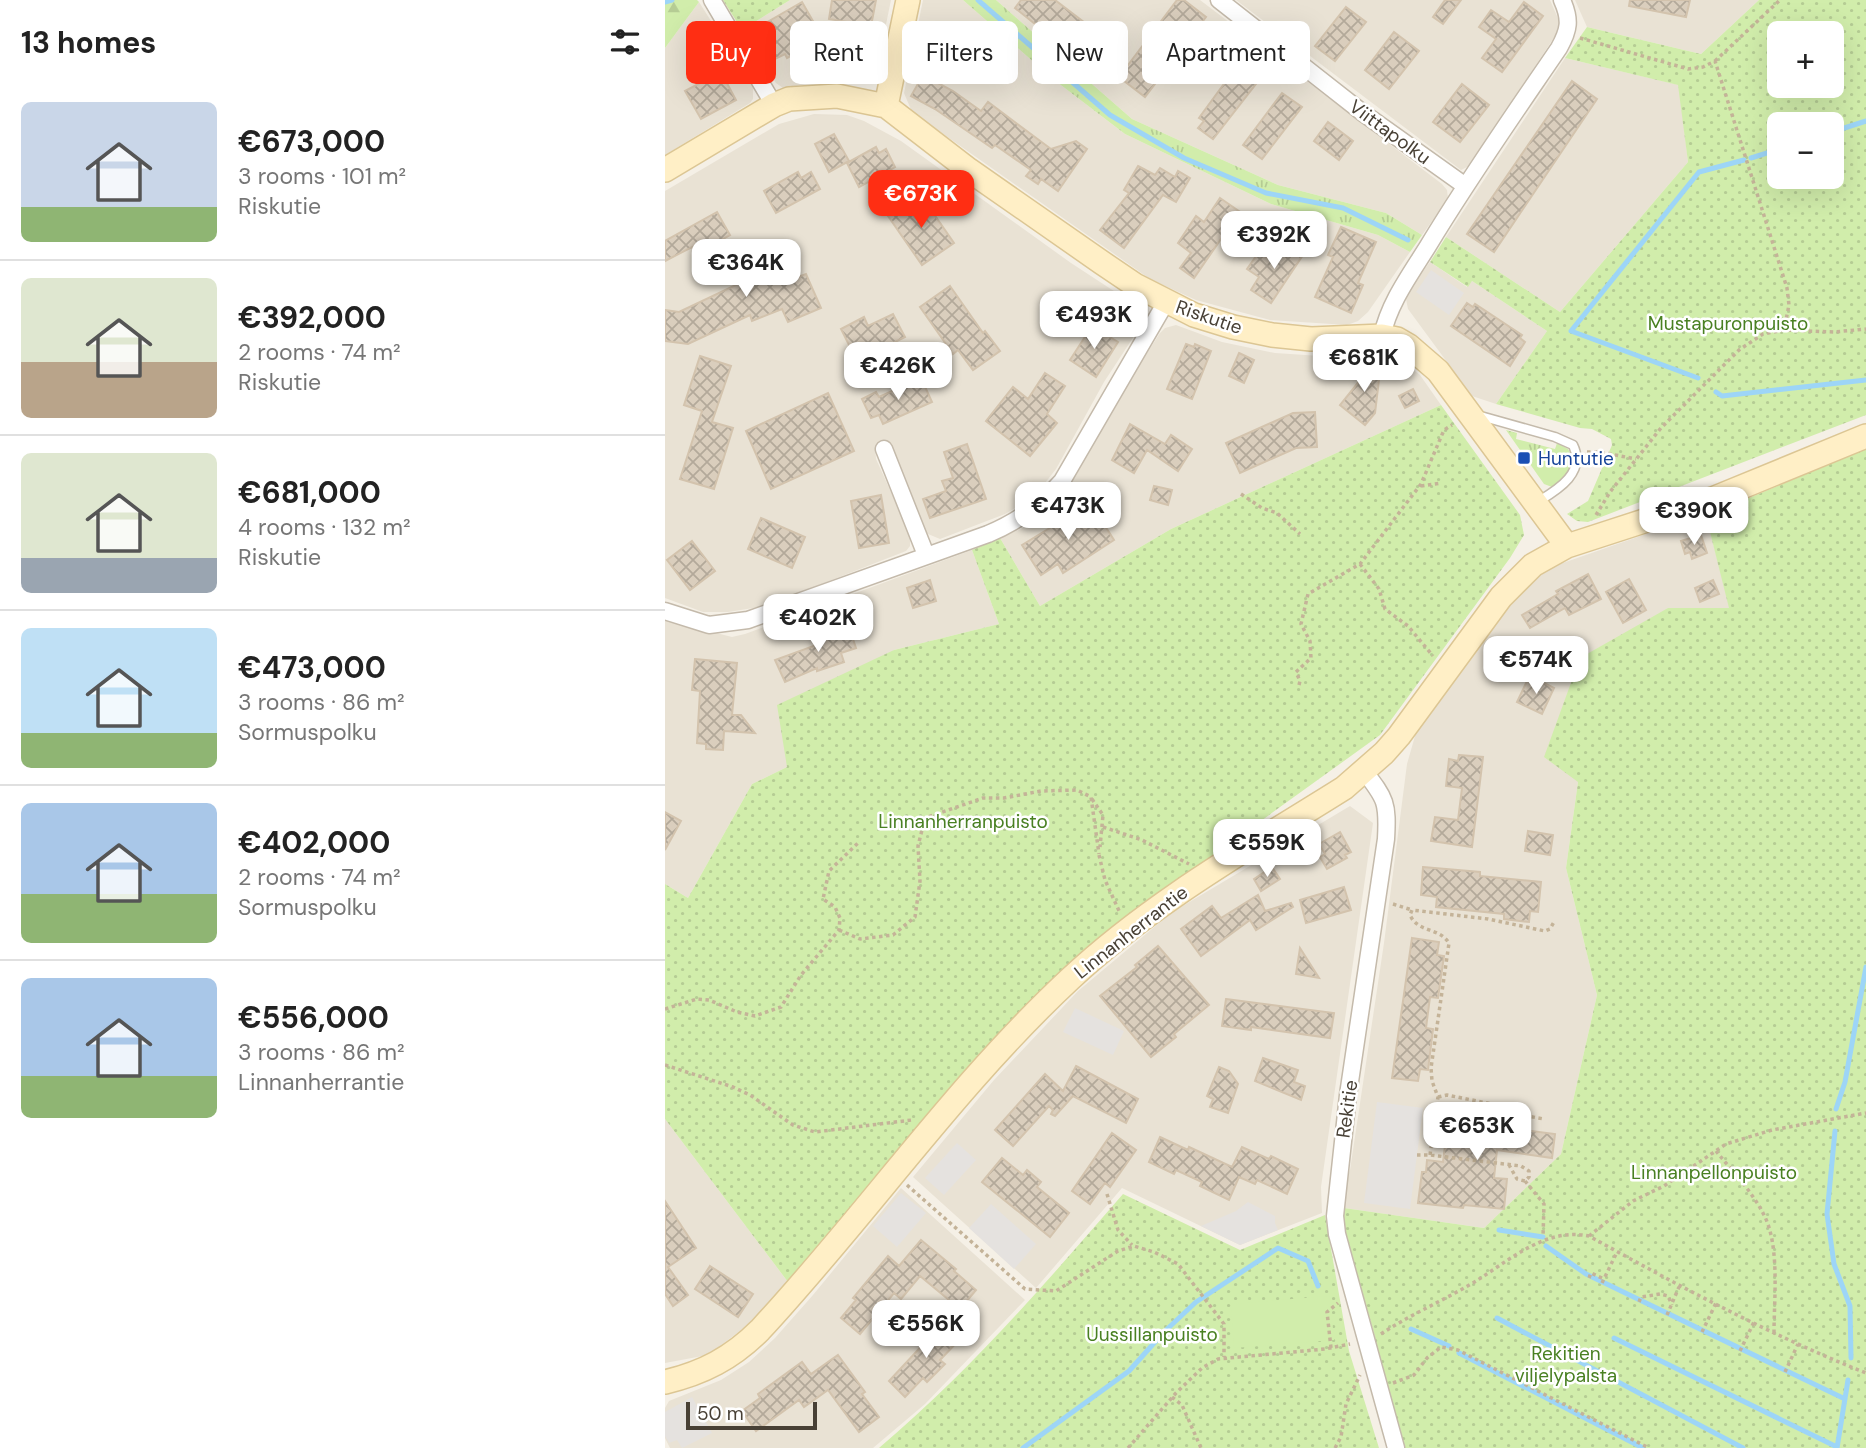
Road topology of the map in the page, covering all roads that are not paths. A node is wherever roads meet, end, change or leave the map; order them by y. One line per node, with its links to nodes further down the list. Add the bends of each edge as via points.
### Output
1 (712, 0): 5 (street)
2 (908, 0): 6 (street)
3 (1219, 0): 8 (street, Viittapolku)
4 (1562, 0): 8 (street, via 1569,19 1567,34)
5 (774, 105): 6 (street, Riskutie, via 789,99 837,96); 7 (street, Riskutie)
6 (886, 106): 9 (street, Riskutie, via 980,178)
7 (665, 170)
8 (1465, 186): 10 (street, via 1395,300)
9 (1165, 302): 10 (street, Riskutie, via 1194,315 1272,335 1311,339); 16 (street, via 1054,490 1005,527)
10 (1382, 336): 11 (street, Riskutie, via 1420,353 1438,371)
11 (1462, 417): 14 (street, Riskutie); 14 (lane, via 1571,443 1576,462 1570,479)
12 (1866, 436): 15 (street, Linnanherrantie, via 1715,498)
13 (884, 449): 16 (street)
14 (1536, 503): 15 (street, Riskutie)
15 (1567, 547): 18 (street, Linnanherrantie, via 1533,565 1511,584 1399,736)
16 (926, 555): 17 (street, via 748,620 709,625)
17 (665, 611)
18 (1364, 772): 19 (street, Linnanherrantie, via 1205,876 1127,931 1069,980 933,1125 760,1330 720,1363); 20 (street, Rekitie, via 1384,798 1388,812 1335,1216)
19 (665, 1382)
20 (1396, 1448)

